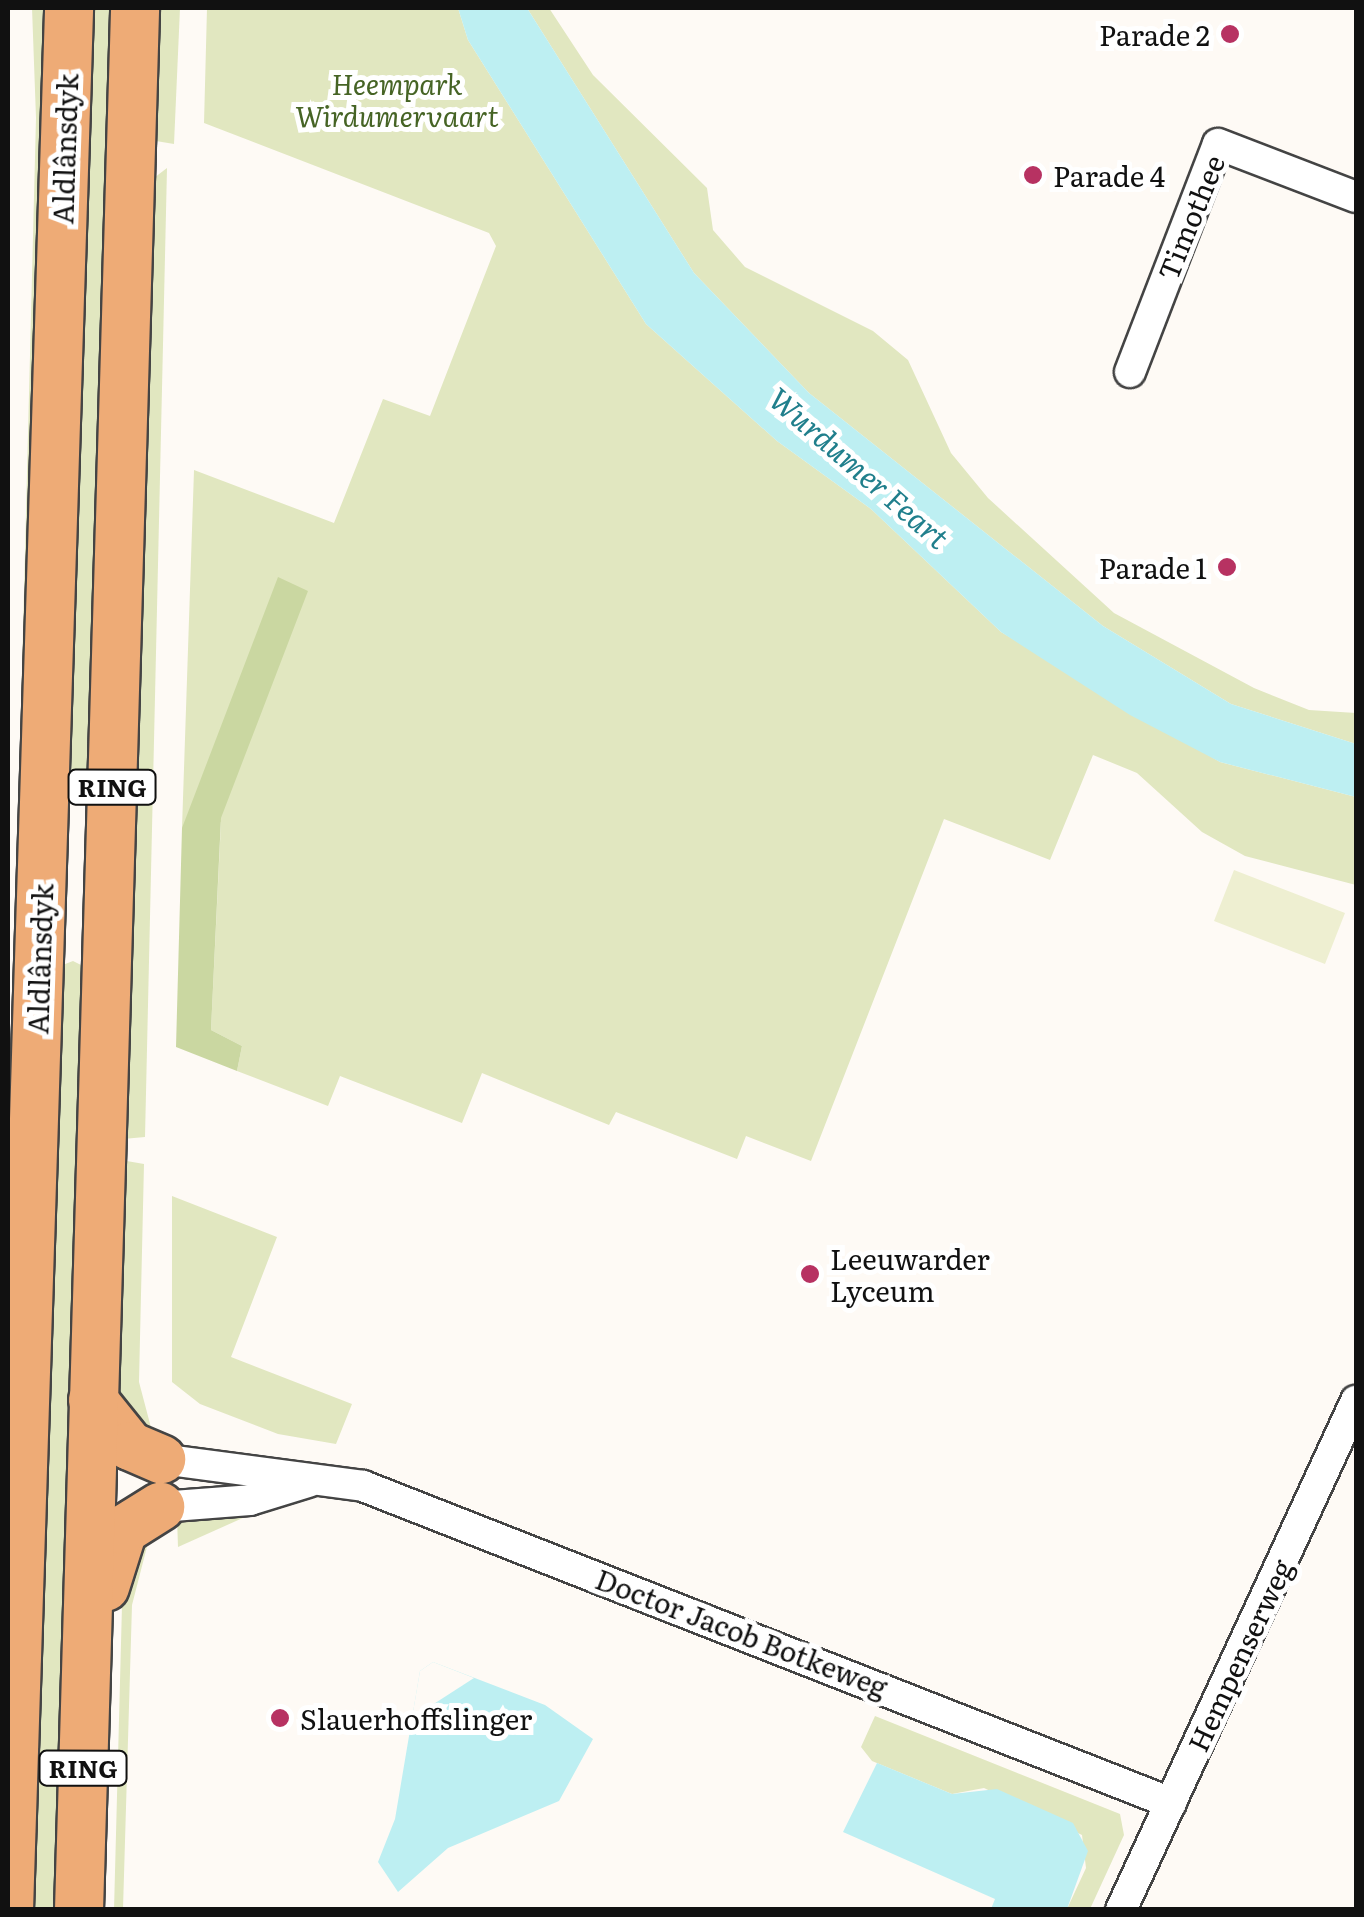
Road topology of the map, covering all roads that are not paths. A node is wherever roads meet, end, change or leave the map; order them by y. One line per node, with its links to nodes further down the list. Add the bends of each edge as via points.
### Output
1 (68, 8): 5 (main road, Aldlânsdyk / RING)
2 (135, 8): 6 (main road, RING)
3 (1356, 197): 4 (street, Timothee, via 1218,144)
4 (1130, 372)
5 (17, 1336): 13 (main road, Aldlânsdyk / RING)
6 (93, 1400): 8 (main road, via 130,1446); 11 (main road, RING)
7 (1356, 1401): 12 (street, Hempenserweg)
8 (162, 1459): 9 (street, Doctor Jacob Botkeweg, via 246,1464)
9 (308, 1482): 10 (street, Doctor Jacob Botkeweg, via 250,1500); 12 (street, Doctor Jacob Botkeweg, via 362,1486)
10 (160, 1506): 11 (main road, via 124,1530)
11 (88, 1627): 14 (main road, RING)
12 (1171, 1802): 15 (street, Hempenserweg)
13 (8, 1910)
14 (79, 1910)
15 (1120, 1910)

